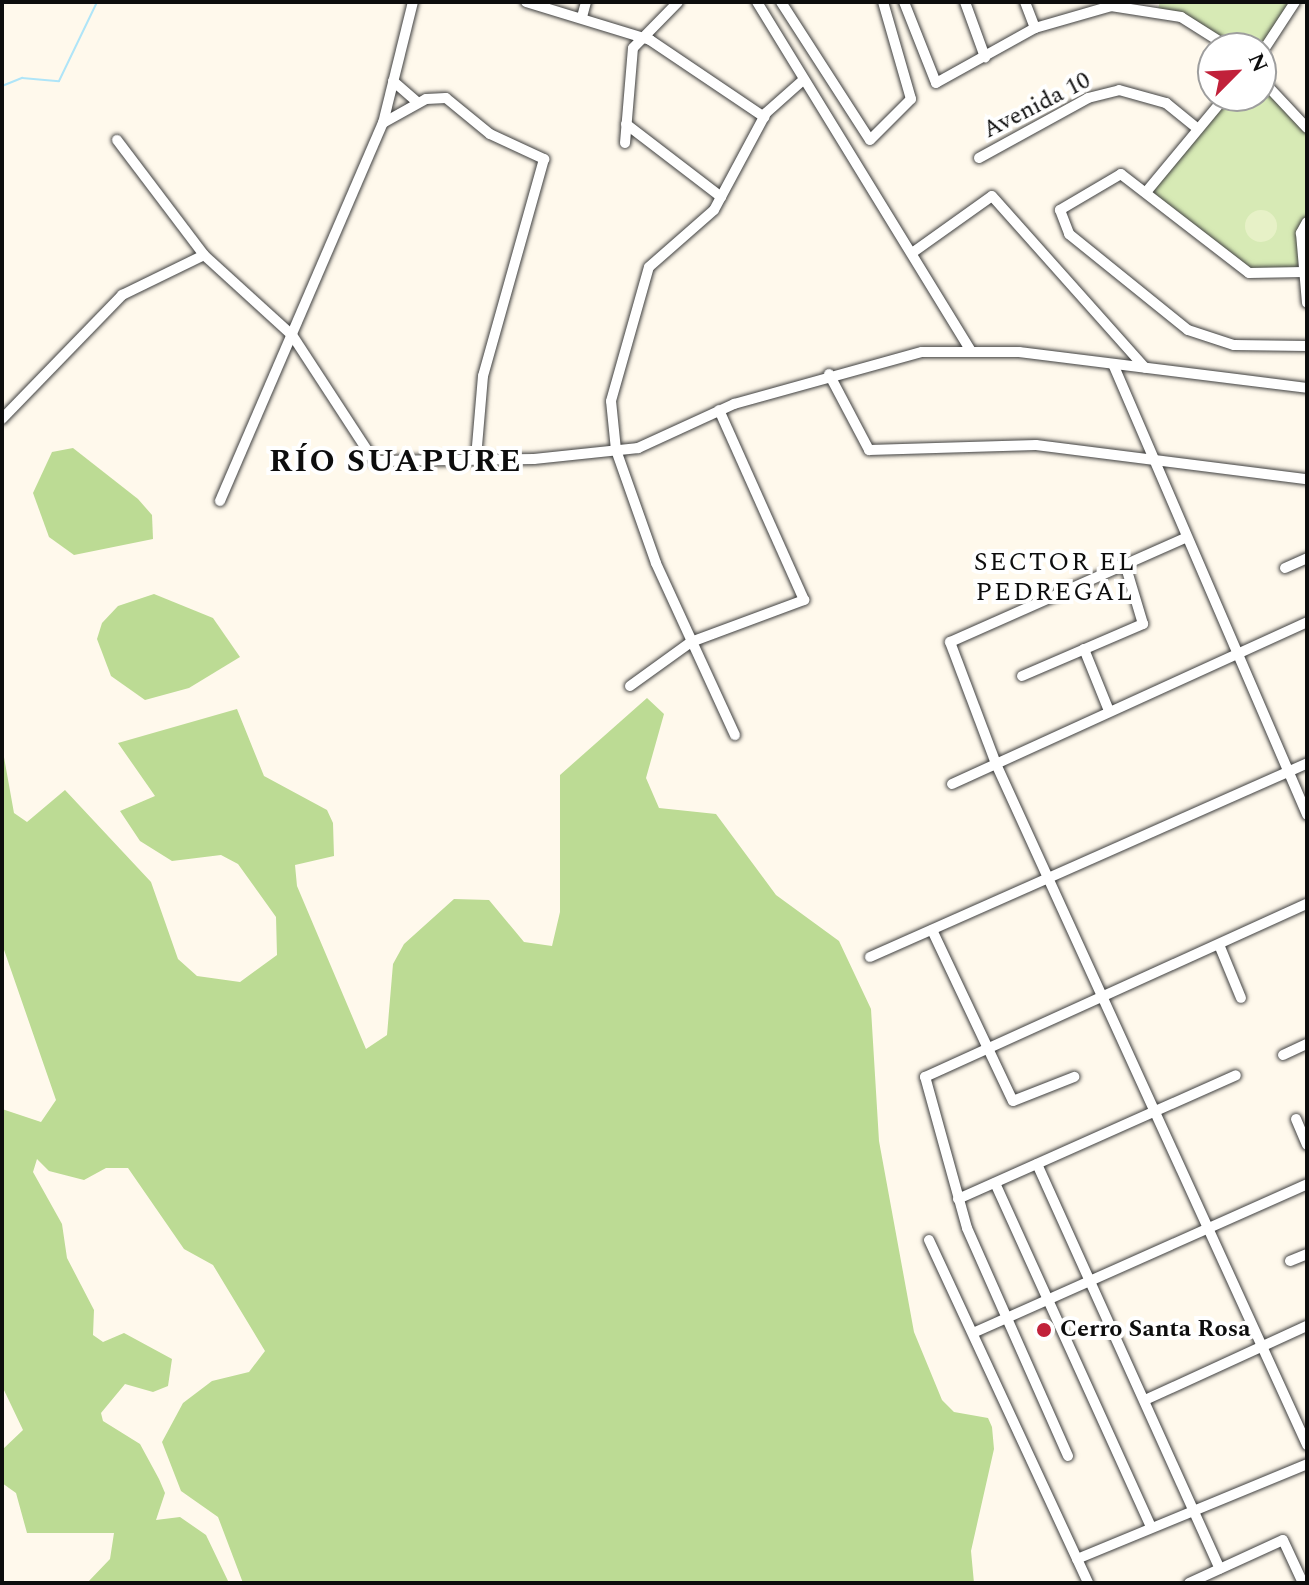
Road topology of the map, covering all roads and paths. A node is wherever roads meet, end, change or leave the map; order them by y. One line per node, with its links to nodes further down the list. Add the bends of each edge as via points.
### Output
1 (413, 2): 20 (street)
2 (526, 2): 14 (street)
3 (586, 2): 14 (street)
4 (678, 2): 18 (street)
5 (757, 2): 21 (street)
6 (781, 2): 7 (street, via 870,140 911,99)
7 (883, 2)
8 (904, 2): 19 (street, via 931,80 940,83)
9 (965, 2): 19 (street)
10 (1025, 2): 15 (street)
11 (1295, 2): 17 (street)
12 (1090, 6): 13 (street); 15 (street)
13 (1159, 6): 16 (street)
14 (582, 17): 18 (street)
15 (1035, 28): 19 (street)
16 (1203, 32)
17 (1275, 32)
18 (640, 36): 25 (street); 27 (street)
19 (985, 57)
20 (393, 81): 23 (street, via 407,100); 26 (street)
21 (802, 81): 25 (street); 36 (street)
22 (1277, 96): 28 (street)
23 (419, 102): 26 (street); 50 (street, via 446,98 490,134 537,150 545,164 483,376)
24 (1212, 112): 29 (street)
25 (764, 117): 34 (street)
26 (383, 123): 40 (street)
27 (626, 124): 31 (street); 34 (street)
28 (1307, 128)
29 (1198, 129): 32 (street, Avenida 10, via 1166,103 1119,90 1088,98); 33 (street)
30 (117, 140): 37 (street)
31 (625, 143)
32 (979, 158)
33 (1147, 191): 38 (street, via 1255,277); 41 (street, via 1117,173 1069,200 1059,219 1188,330 1234,345)
34 (721, 197): 49 (street, via 649,267 611,401)
35 (1307, 222): 38 (street)
36 (912, 253): 42 (street); 44 (street, via 992,196)
37 (204, 255): 40 (street); 48 (street, via 122,295)
38 (1304, 272): 39 (street)
39 (1307, 303)
40 (295, 339): 50 (street, via 371,460); 53 (street)
41 (1307, 346)
42 (971, 351): 43 (street); 45 (street, via 909,353)
43 (1113, 364): 44 (street); 51 (street)
44 (1145, 368): 46 (street)
45 (829, 374): 47 (street); 51 (street, via 869,450 1036,445)
46 (1307, 388)
47 (719, 410): 49 (street, via 659,442); 59 (street, via 804,600)
48 (2, 419)
49 (616, 450): 50 (street); 59 (street)
50 (476, 457)
51 (1152, 462): 52 (street); 54 (street)
52 (1307, 479)
53 (220, 501)
54 (1185, 538): 56 (street); 61 (street)
55 (1307, 558): 57 (street)
56 (1125, 564): 60 (street, via 1143,624); 67 (street, via 950,642)
57 (1285, 568)
58 (1307, 622): 61 (street)
59 (691, 642): 63 (street); 65 (street)
60 (1084, 649): 62 (street); 64 (street)
61 (1233, 654): 64 (street); 68 (street)
62 (1022, 676)
63 (630, 686)
64 (1109, 711): 67 (street)
65 (735, 735)
66 (1307, 763): 68 (street)
67 (996, 764): 69 (street); 71 (street)
68 (1286, 772): 70 (street); 71 (street)
69 (952, 784)
70 (1307, 815)
71 (1049, 878): 73 (street); 76 (street)
72 (1307, 904): 74 (street)
73 (932, 930): 75 (street); 78 (street)
74 (1220, 947): 76 (street); 77 (street)
75 (870, 957)
76 (1105, 998): 78 (street); 83 (street)
77 (1241, 998)
78 (986, 1044): 82 (street, via 1013,1101); 89 (street, via 925,1077)
79 (1307, 1044): 80 (street)
80 (1283, 1055)
81 (1236, 1075): 83 (street)
82 (1074, 1077)
83 (1157, 1110): 86 (street); 90 (street)
84 (1296, 1119): 85 (street)
85 (1307, 1145)
86 (1037, 1164): 87 (street); 94 (street)
87 (995, 1183): 89 (street); 95 (street)
88 (1307, 1184): 90 (street)
89 (958, 1199): 96 (street)
90 (1208, 1225): 94 (street); 99 (street)
91 (929, 1240): 98 (street)
92 (1307, 1254): 93 (street)
93 (1290, 1261)
94 (1089, 1280): 95 (street); 100 (street)
95 (1048, 1299): 96 (street); 105 (street)
96 (1007, 1318): 98 (street); 102 (street)
97 (1307, 1326): 99 (street)
98 (973, 1333): 106 (street)
99 (1262, 1348): 100 (street); 101 (street)
100 (1145, 1400): 104 (street)
101 (1307, 1445)
102 (1068, 1456)
103 (1307, 1464): 104 (street)
104 (1197, 1514): 105 (street); 107 (street)
105 (1151, 1527): 106 (street)
106 (1077, 1559): 108 (street)
107 (1220, 1569): 109 (street); 110 (street, via 1283,1540)
108 (1088, 1583)
109 (1189, 1583)
110 (1303, 1583)

